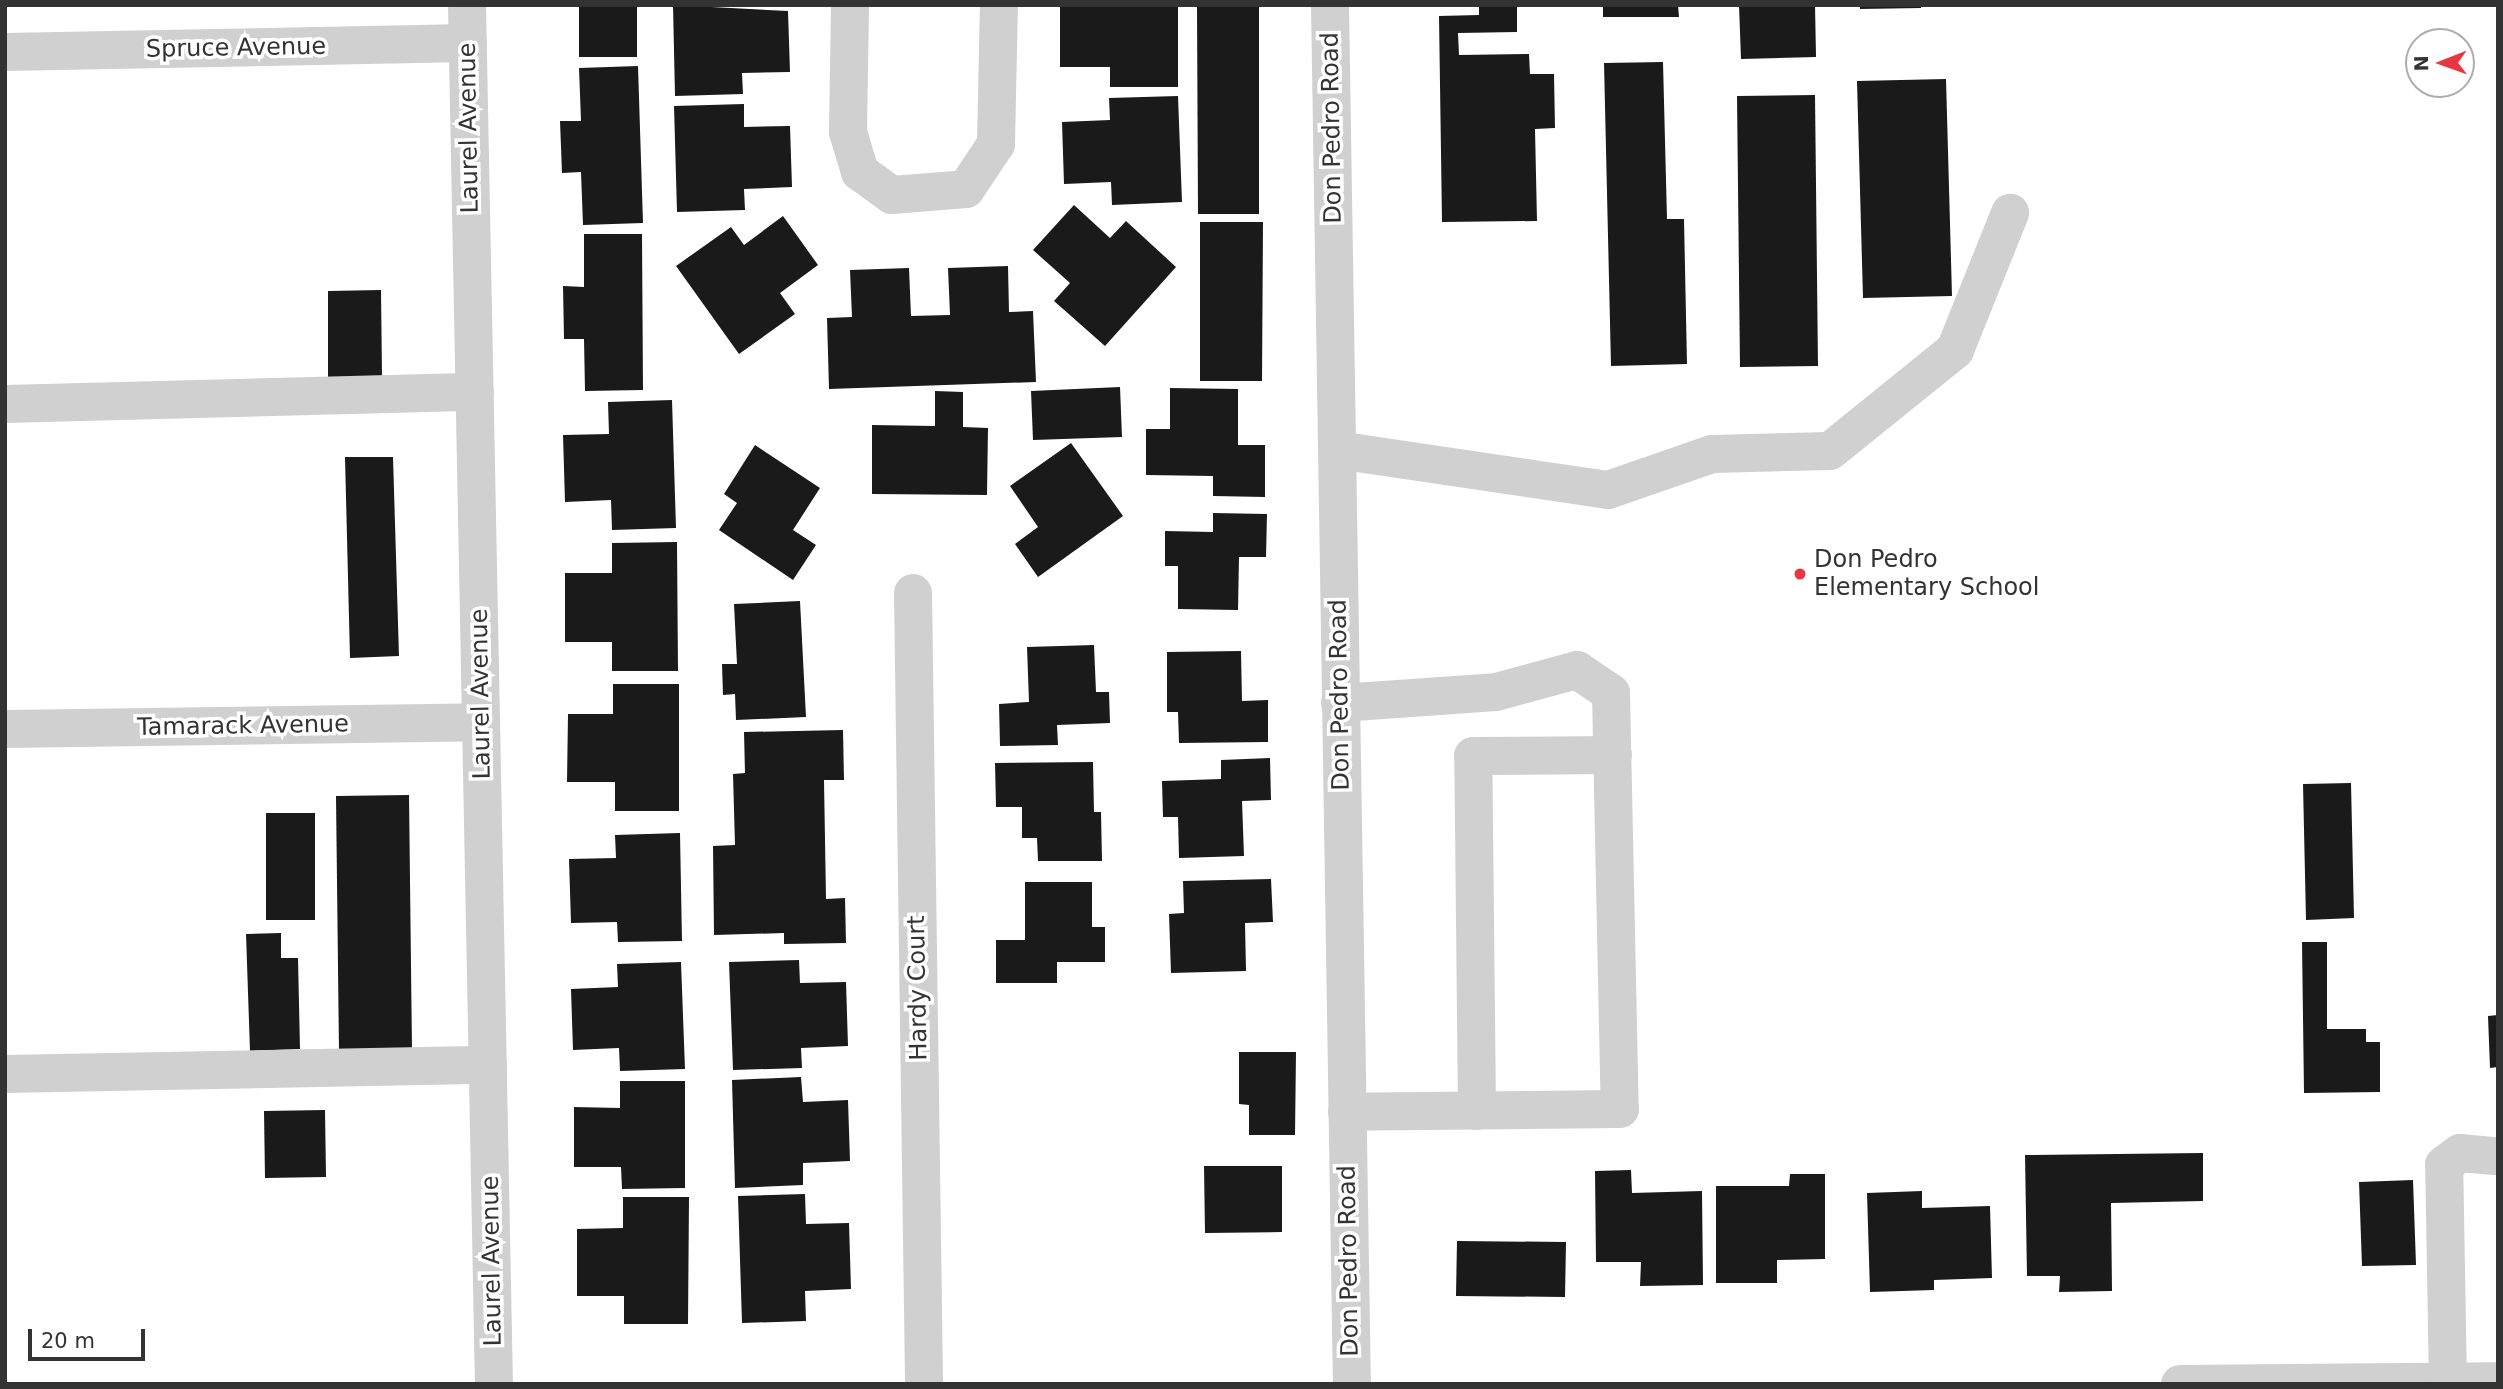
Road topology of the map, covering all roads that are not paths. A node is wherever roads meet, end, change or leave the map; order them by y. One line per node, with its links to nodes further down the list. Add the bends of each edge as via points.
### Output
1 (467, 5): 5 (street, Laurel Avenue)
2 (850, 5): 3 (street, via 848,132 860,172 892,195 966,188 996,144)
3 (999, 5)
4 (1330, 5): 10 (street, Don Pedro Road)
5 (468, 43): 6 (street, Spruce Avenue); 8 (street, Laurel Avenue)
6 (5, 52)
7 (2010, 213): 10 (street, via 1955,350 1830,451 1712,454 1608,490)
8 (475, 392): 9 (street); 13 (street, Laurel Avenue)
9 (5, 404)
10 (1337, 450): 12 (street, Don Pedro Road)
11 (913, 593): 25 (street, Hardy Court)
12 (1340, 703): 15 (street, via 1496,692 1577,670 1611,693); 19 (street, Don Pedro Road)
13 (481, 722): 14 (street, Tamarack Avenue); 16 (street, Laurel Avenue)
14 (5, 729)
15 (1613, 755): 18 (street, via 1473,756); 18 (street, via 1620,1109)
16 (488, 1065): 17 (street); 24 (street, Laurel Avenue)
17 (5, 1074)
18 (1476, 1111): 19 (street)
19 (1347, 1112): 26 (street, Don Pedro Road)
20 (2498, 1156): 23 (street, via 2460,1153 2444,1166)
21 (2498, 1381): 23 (street)
22 (2379, 1382): 23 (street); 27 (street)
23 (2448, 1383)
24 (494, 1384)
25 (924, 1384)
26 (1352, 1384)
27 (2180, 1384)

